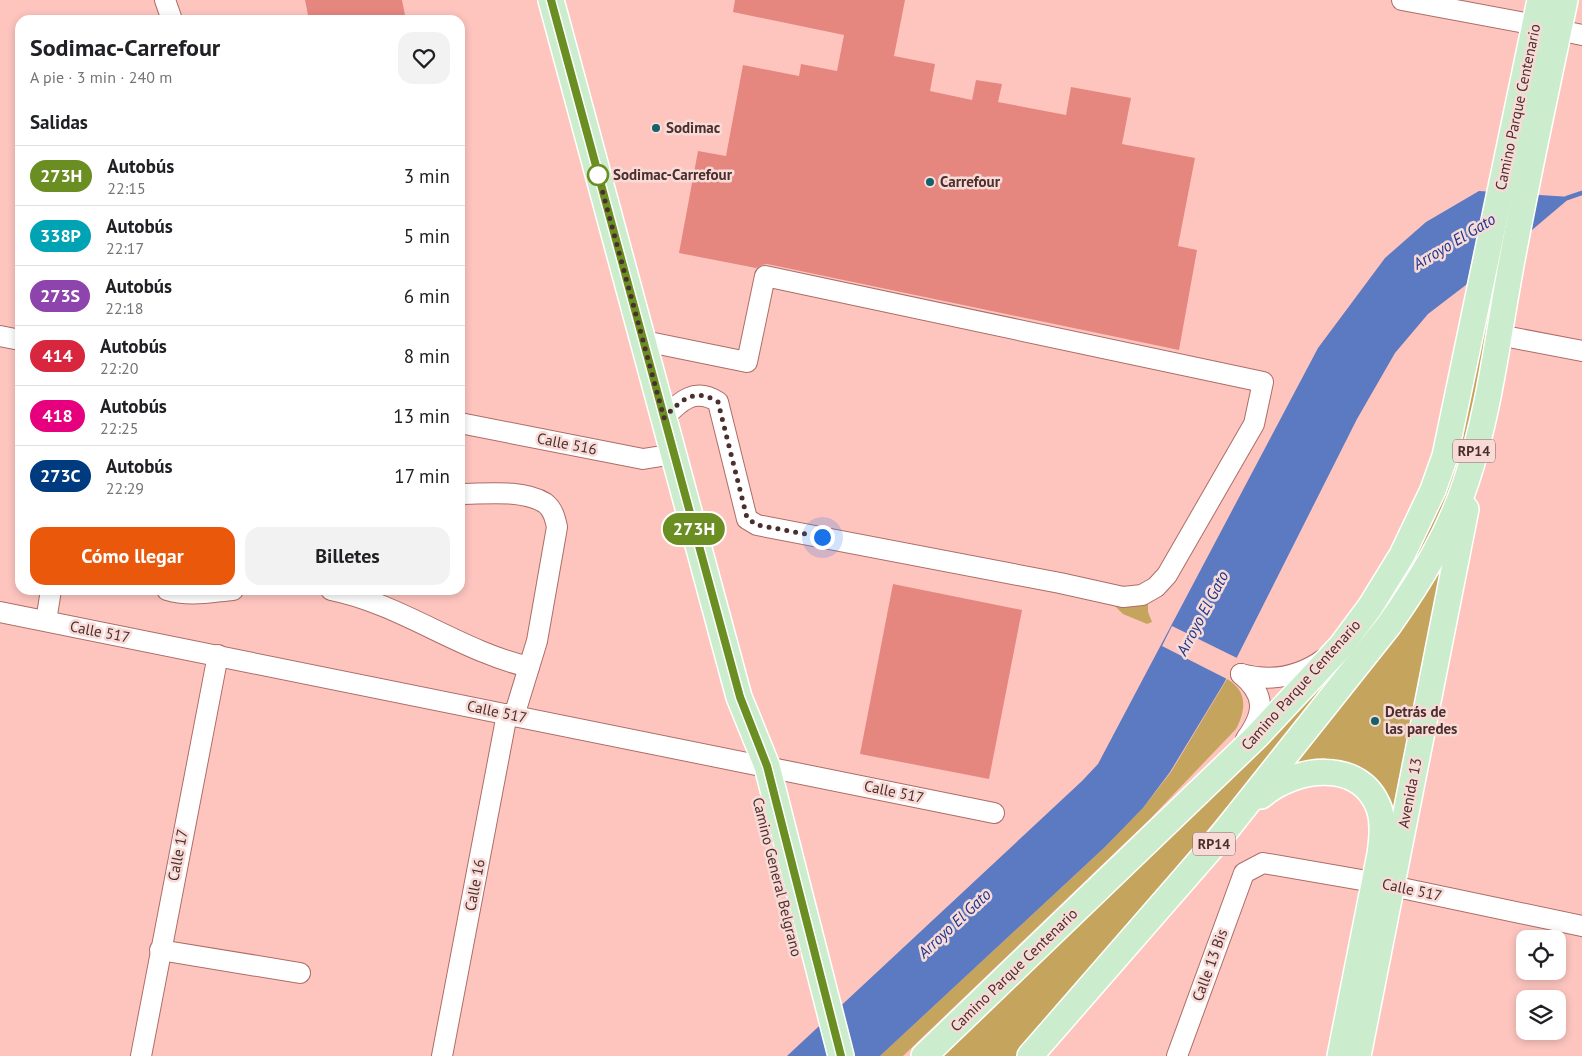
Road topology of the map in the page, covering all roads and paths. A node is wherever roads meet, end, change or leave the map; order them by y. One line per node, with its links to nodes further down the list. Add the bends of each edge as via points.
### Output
1 (165, 0): 6 (street)
2 (551, 0): 11 (main road, Camino General Belgrano)
3 (1402, 0): 7 (street)
4 (1540, 0): 7 (main road, Camino Parque Centenario / RP14)
5 (1565, 0): 7 (main road, Camino Parque Centenario / RP14)
6 (170, 15)
7 (1559, 30): 8 (main road, Camino Parque Centenario / RP14); 22 (main road, Camino Parque Centenario / RP14, via 1501,190 1445,456 1433,490 1402,555)
8 (1499, 335): 12 (street); 13 (main road, Camino Parque Centenario / RP14)
9 (0, 336): 10 (street)
10 (15, 339)
11 (644, 342): 14 (main road, Camino General Belgrano); 14 (street, via 747,362 765,276 1263,382 1254,424 1171,568 1156,587 1142,595 1123,597 757,525 747,518 718,402 710,397 694,396 680,401)
12 (1582, 352)
13 (1485, 412): 29 (main road, Camino Parque Centenario / RP14, via 1466,483 1420,579 1389,625); 31 (main road, Avenida 13)
14 (664, 418): 16 (main road, Camino General Belgrano)
15 (465, 423): 16 (street, Calle 516, via 643,459)
16 (674, 454): 27 (main road, Camino General Belgrano)
17 (465, 494): 24 (street, Calle 16, via 525,496 546,504 554,513 558,527 537,641)
18 (50, 595): 21 (street)
19 (350, 595): 24 (street, via 371,601 473,649)
20 (0, 612): 21 (street, Calle 517)
21 (46, 621): 23 (street, Calle 517)
22 (1349, 635): 26 (main road, Camino Parque Centenario / RP14); 26 (street, via 1322,660 1297,673 1272,679 1241,674 1257,690 1260,707 1252,730)
23 (218, 655): 25 (street, Calle 517); 33 (street, Calle 17)
24 (529, 667): 25 (street, Calle 16)
25 (511, 715): 27 (street, Calle 517); 36 (street, Calle 16)
26 (1233, 758): 39 (main road, Camino Parque Centenario / RP14)
27 (758, 764): 28 (street, Calle 517); 37 (main road, Camino General Belgrano, via 810,1010); 38 (main road, Camino General Belgrano)
28 (994, 813)
29 (1233, 820): 31 (main road, Avenida 13, via 1267,791 1289,778 1319,772 1354,779 1371,795 1381,816); 40 (main road, Camino Parque Centenario / RP14)
30 (1244, 873): 31 (street, Calle 517, via 1263,863); 41 (street, Calle 13 Bis)
31 (1382, 884): 32 (street, Calle 517); 42 (main road, Avenida 13); 43 (main road, Avenida 13)
32 (1582, 926)
33 (160, 950): 34 (street); 35 (street, Calle 17)
34 (300, 973)
35 (141, 1056)
36 (442, 1056)
37 (824, 1056)
38 (841, 1056)
39 (924, 1056)
40 (1030, 1056)
41 (1177, 1056)
42 (1340, 1056)
43 (1358, 1056)

